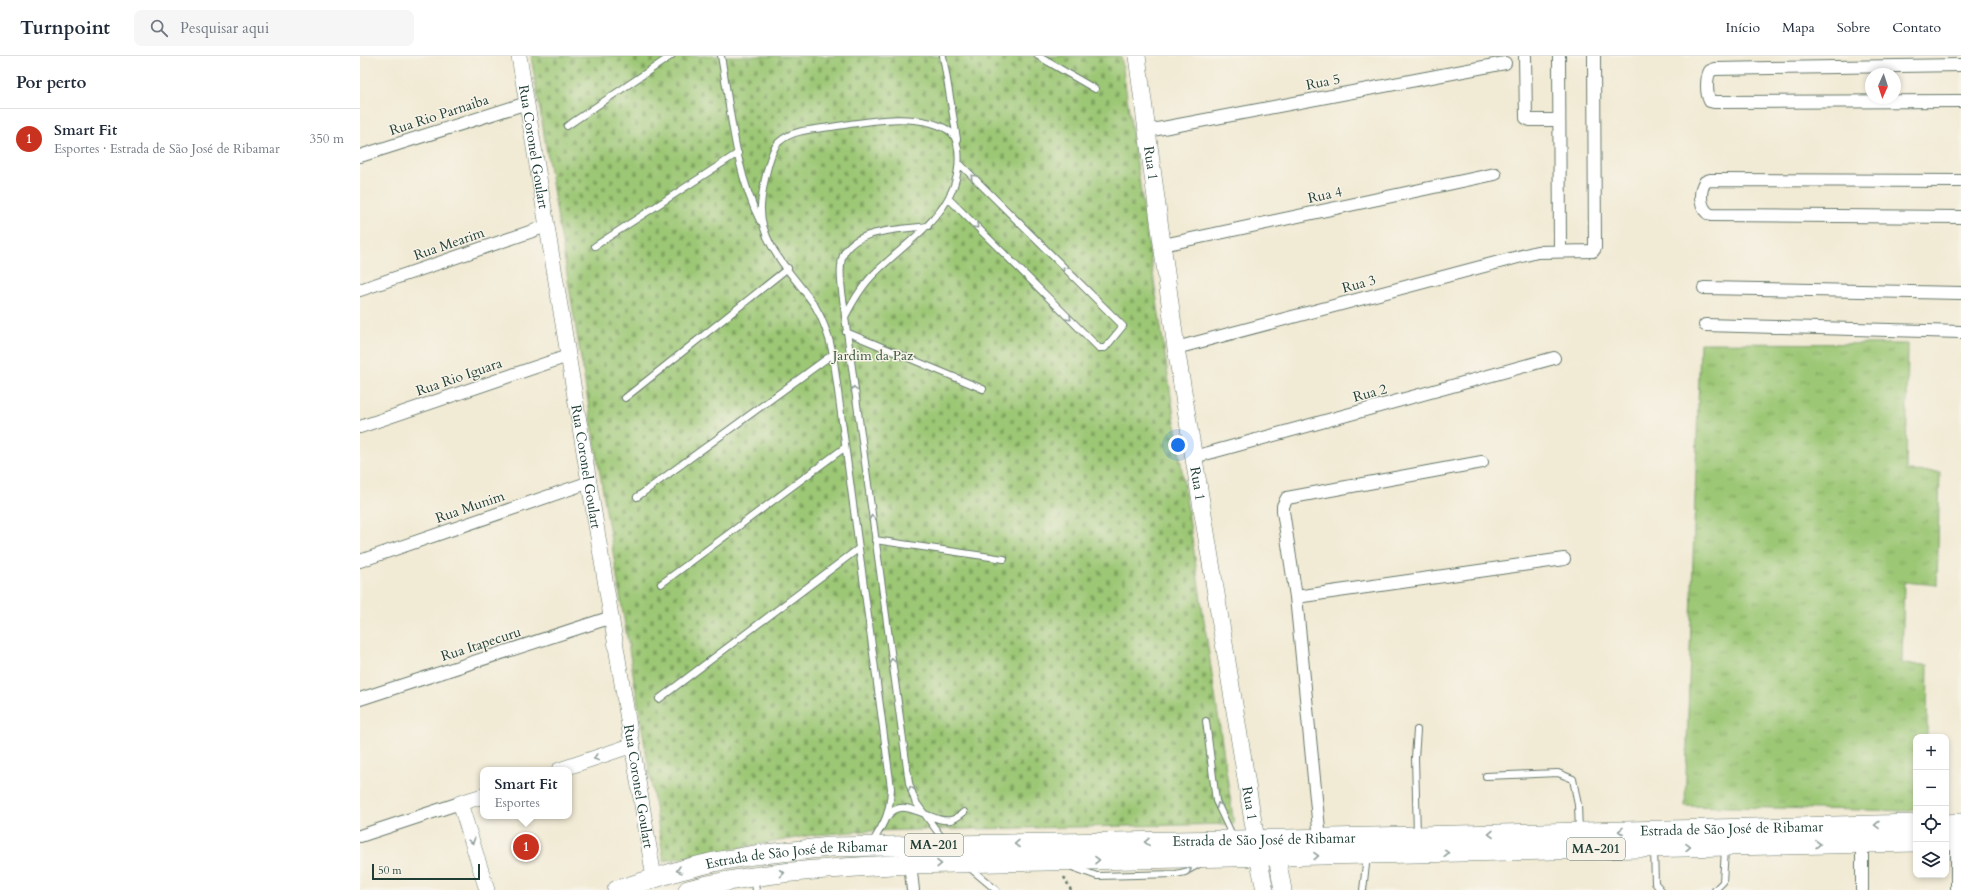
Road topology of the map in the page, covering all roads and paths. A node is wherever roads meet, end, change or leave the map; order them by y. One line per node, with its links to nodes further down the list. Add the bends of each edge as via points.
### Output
1 (519, 56): 14 (street, Rua Coronel Goulart)
2 (672, 56): 16 (lane)
3 (721, 56): 19 (lane)
4 (943, 56): 18 (lane)
5 (1038, 56): 12 (lane)
6 (1137, 56): 17 (main road, Rua 1)
7 (1525, 56): 15 (street, via 1526,118)
8 (1559, 56): 15 (street)
9 (1594, 56): 31 (street, Rua 3, via 1595,248 1590,252)
10 (1505, 63): 17 (street, Rua 5)
11 (1961, 65): 13 (street, via 1715,69 1707,76 1708,98 1714,102)
12 (1095, 89)
13 (1961, 101)
14 (527, 102): 20 (street, Rua Rio Parnaiba); 26 (street, Rua Coronel Goulart)
15 (1559, 120): 31 (street)
16 (567, 126)
17 (1147, 131): 29 (main road, Rua 1)
18 (958, 149): 21 (lane); 28 (lane, via 956,139 949,131 926,123 902,120 880,119 791,135 779,141 769,164 761,204)
19 (738, 153): 28 (lane, via 746,189); 30 (lane)
20 (360, 156)
21 (958, 163): 24 (lane); 24 (lane, one-way to 21, via 1099,348 1105,348 1123,326)
22 (1494, 174): 29 (street, Rua 4)
23 (1961, 181): 25 (street, via 1710,180 1702,186 1702,207 1711,215)
24 (949, 199): 27 (lane)
25 (1961, 217)
26 (547, 226): 34 (street, Rua Mearim); 42 (street, Rua Coronel Goulart)
27 (928, 226): 36 (lane, via 875,273); 36 (lane, via 869,234 852,242 840,266)
28 (764, 231): 32 (lane)
29 (1163, 245): 40 (main road, Rua 1)
30 (595, 246)
31 (1555, 251): 40 (street, Rua 3, via 1522,256)
32 (788, 268): 41 (lane, via 822,319); 45 (lane)
33 (1704, 288): 35 (street)
34 (360, 290)
35 (1961, 293)
36 (845, 317): 38 (lane)
37 (1705, 325): 39 (street)
38 (846, 332): 44 (lane); 52 (lane, one-way to 38)
39 (1961, 332)
40 (1176, 348): 48 (main road, Rua 1)
41 (833, 354): 47 (lane); 51 (lane)
42 (568, 356): 46 (street, Rua Rio Iguara); 50 (street, Rua Coronel Goulart)
43 (1554, 358): 48 (street, Rua 2)
44 (983, 388)
45 (625, 398)
46 (360, 428)
47 (844, 448): 53 (lane); 57 (lane)
48 (1194, 457): 86 (main road, Rua 1)
49 (1482, 462): 58 (street, via 1287,498 1283,511)
50 (590, 482): 56 (street, Rua Munim); 59 (street, Rua Coronel Goulart)
51 (637, 497)
52 (875, 540): 54 (lane); 70 (lane, one-way to 52, via 915,801 910,783)
53 (858, 549): 60 (lane); 71 (lane, via 891,788)
54 (1004, 559)
55 (1564, 559): 58 (street)
56 (360, 561)
57 (661, 584)
58 (1296, 597): 78 (street)
59 (612, 617): 61 (street, Rua Itapecuru); 64 (street, Rua Coronel Goulart)
60 (659, 699)
61 (360, 700)
62 (1206, 721): 79 (lane, one-way to 62, via 1216,801)
63 (1417, 730): 76 (lane)
64 (633, 745): 65 (street, one-way to 65); 90 (street, Rua Coronel Goulart)
65 (568, 767)
66 (1486, 776): 74 (lane, via 1558,773 1567,775 1573,779 1576,788)
67 (480, 797): 68 (street)
68 (460, 803): 75 (street); 93 (street, one-way to 93)
69 (964, 812): 70 (lane, via 952,820 944,821)
70 (924, 814): 71 (lane, via 907,808 890,814); 82 (lane)
71 (887, 819): 83 (lane)
72 (1913, 824): 74 (main road, Estrada de São José de Ribamar / MA-201, one-way to 74)
73 (1949, 828): 77 (main road)
74 (1579, 832): 76 (main road, Estrada de São José de Ribamar / MA-201, one-way to 76)
75 (360, 836)
76 (1417, 836): 78 (main road, Estrada de São José de Ribamar / MA-201)
77 (1956, 836): 103 (street)
78 (1320, 838): 86 (main road, Estrada de São José de Ribamar / MA-201)
79 (1235, 840): 82 (main road, Estrada de São José de Ribamar / MA-201, one-way to 82); 86 (main road, Estrada de São José de Ribamar / MA-201)
80 (1913, 842): 81 (main road, Estrada de São José de Ribamar / MA-201)
81 (1862, 843): 84 (main road, Estrada de São José de Ribamar / MA-201, one-way to 81); 102 (street)
82 (948, 845): 83 (main road, Estrada de São José de Ribamar / MA-201)
83 (869, 846): 90 (main road, Estrada de São José de Ribamar / MA-201, one-way to 90, via 830,847 754,855)
84 (1725, 846): 85 (main road, Estrada de São José de Ribamar / MA-201, one-way to 84); 101 (lane, via 1723,882)
85 (1654, 848): 87 (main road, Estrada de São José de Ribamar / MA-201, one-way to 85); 100 (lane, via 1655,883)
86 (1264, 851): 87 (main road, Estrada de São José de Ribamar / MA-201, one-way to 87); 88 (main road, Estrada de São José de Ribamar / MA-201, one-way to 86, via 1211,858); 97 (main road); 98 (main road)
87 (1367, 855): 99 (lane)
88 (964, 863): 89 (main road, Estrada de São José de Ribamar / MA-201, one-way to 88); 96 (lane)
89 (910, 864): 91 (main road, Estrada de São José de Ribamar / MA-201, one-way to 89, via 821,868); 95 (street)
90 (654, 878): 94 (main road, Estrada de São José de Ribamar / MA-201)
91 (755, 883): 92 (main road, Estrada de São José de Ribamar / MA-201)
92 (697, 889)
93 (487, 890)
94 (618, 890)
95 (914, 890)
96 (996, 890)
97 (1265, 890)
98 (1283, 890)
99 (1363, 890)
100 (1661, 890)
101 (1715, 890)
102 (1862, 890)
103 (1957, 890)

